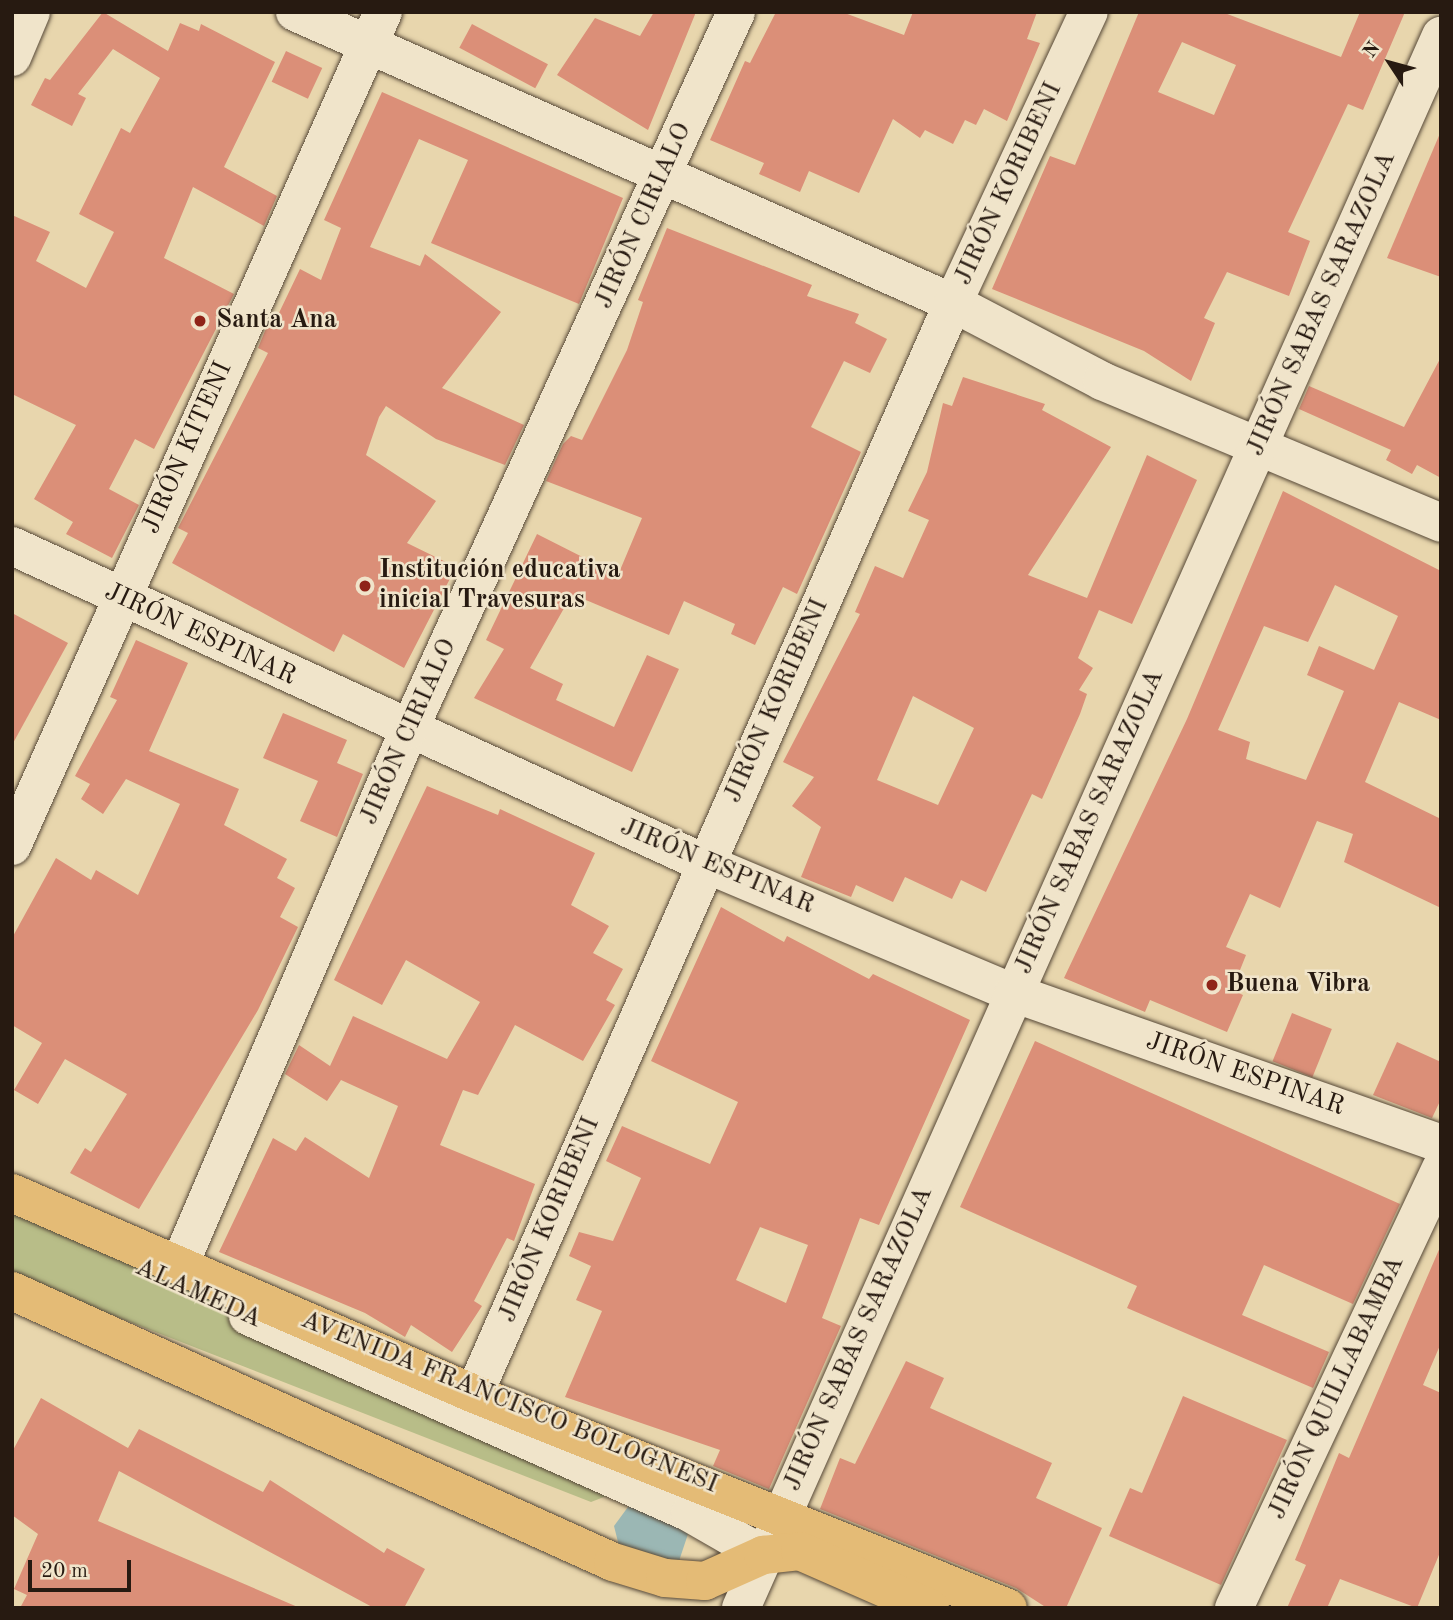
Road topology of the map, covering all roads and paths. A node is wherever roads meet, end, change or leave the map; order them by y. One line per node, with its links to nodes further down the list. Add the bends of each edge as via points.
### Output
1 (31, 12): 7 (street)
2 (295, 12): 5 (street)
3 (736, 12): 8 (street, JIRÓN CIRIALO)
4 (1089, 12): 9 (street, JIRÓN KORIBENI)
5 (377, 28): 8 (street); 13 (street, JIRÓN KITENI)
6 (1441, 36): 10 (street, JIRÓN SABAS SARAZOLA)
7 (12, 57)
8 (663, 176): 9 (street); 14 (street, JIRÓN CIRIALO)
9 (954, 303): 10 (street, via 1102,381); 16 (street, JIRÓN KORIBENI)
10 (1259, 448): 11 (street); 17 (street, JIRÓN SABAS SARAZOLA)
11 (1441, 523)
12 (12, 546): 13 (street, JIRÓN ESPINAR)
13 (120, 600): 14 (street, JIRÓN ESPINAR); 15 (street, JIRÓN KITENI)
14 (409, 730): 16 (street, JIRÓN ESPINAR); 22 (street, JIRÓN CIRIALO)
15 (12, 846)
16 (704, 863): 17 (street, JIRÓN ESPINAR); 24 (street, JIRÓN KORIBENI)
17 (1013, 993): 18 (street, JIRÓN ESPINAR); 25 (street, JIRÓN SABAS SARAZOLA)
18 (1441, 1144)
19 (1441, 1168): 30 (street, JIRÓN QUILLABAMBA)
20 (12, 1193): 22 (main road, AVENIDA FRANCISCO BOLOGNESI)
21 (12, 1211): 26 (street, ALAMEDA, via 690,1513)
22 (179, 1266): 24 (main road, AVENIDA FRANCISCO BOLOGNESI)
23 (12, 1290): 26 (main road, via 613,1562 665,1578 705,1581)
24 (474, 1394): 25 (main road, AVENIDA FRANCISCO BOLOGNESI)
25 (780, 1514): 26 (street, JIRÓN SABAS SARAZOLA); 29 (main road, AVENIDA FRANCISCO BOLOGNESI)
26 (763, 1555): 27 (street, JIRÓN SABAS SARAZOLA); 28 (main road, via 800,1552)
27 (741, 1608)
28 (930, 1608)
29 (1008, 1608)
30 (1234, 1608)

